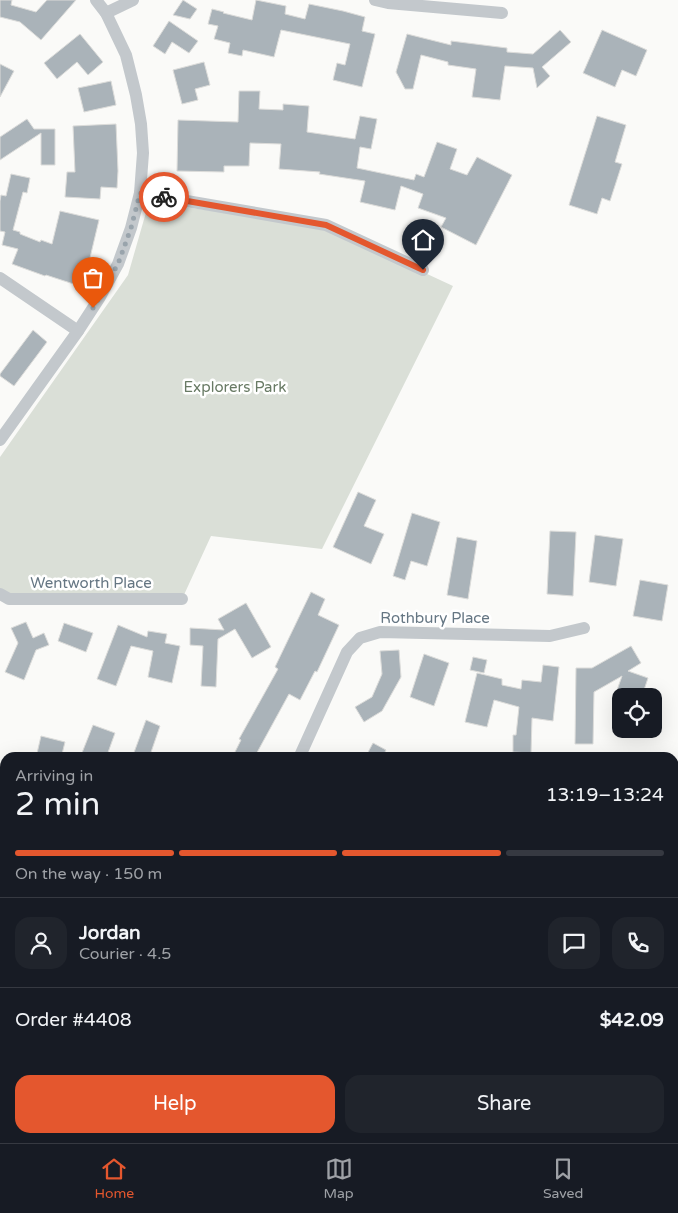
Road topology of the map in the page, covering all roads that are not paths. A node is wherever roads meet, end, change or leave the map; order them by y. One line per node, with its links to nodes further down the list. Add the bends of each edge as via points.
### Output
1 (96, 0): 4 (street)
2 (133, 0): 4 (street)
3 (375, 0): 5 (street)
4 (106, 13): 6 (street, via 126,55 136,95 141,124)
5 (502, 13)
6 (140, 193): 7 (street, via 326,225); 9 (street, via 118,264)
7 (423, 270)
8 (0, 278): 9 (street)
9 (78, 332): 10 (street)
10 (0, 440)
11 (0, 594): 12 (street, Wentworth Place, via 9,599)
12 (182, 599)
13 (584, 628): 14 (street, Rothbury Place, via 550,636 380,632 360,638 347,652)
14 (301, 752)

